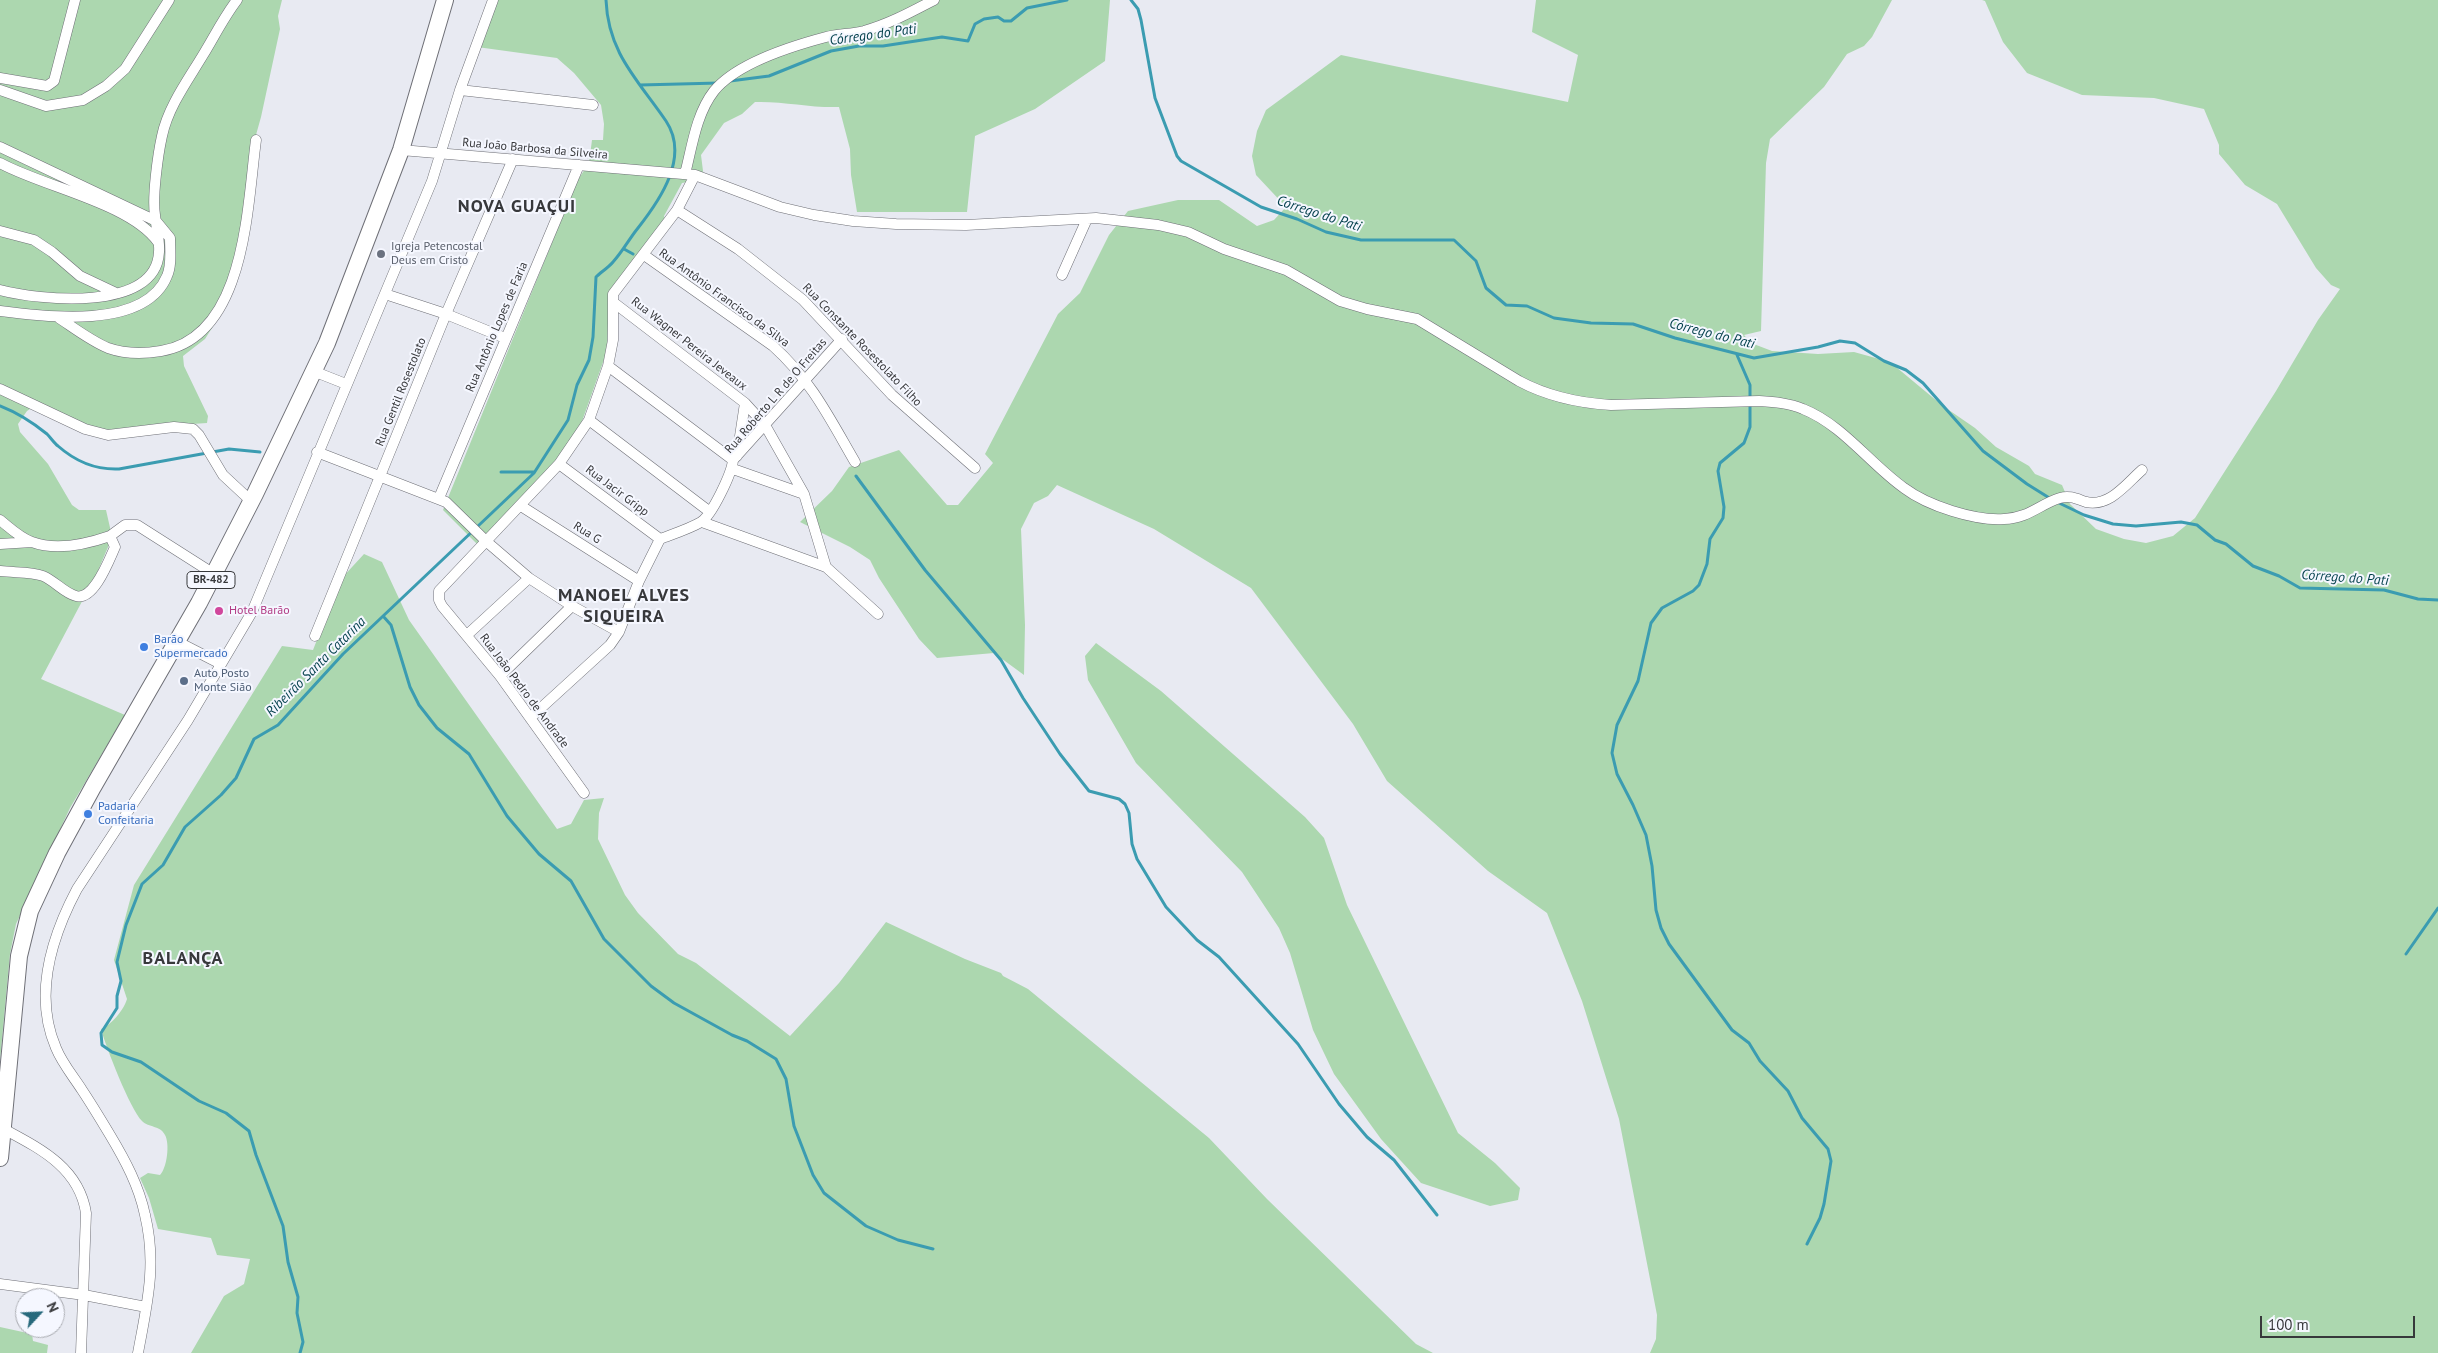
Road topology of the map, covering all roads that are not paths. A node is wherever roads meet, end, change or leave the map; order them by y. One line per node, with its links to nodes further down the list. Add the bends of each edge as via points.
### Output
1 (75, 0): 7 (street, via 54,81 47,86)
2 (169, 0): 8 (street, via 125,69 83,100 46,106)
3 (236, 0): 21 (street, via 180,94 162,135)
4 (446, 0): 13 (highway, BR-482)
5 (493, 0): 9 (street)
6 (934, 0): 18 (street, via 903,17 863,31 818,40 728,76 706,102)
7 (0, 78)
8 (0, 90)
9 (460, 90): 10 (street); 14 (street)
10 (593, 105)
11 (256, 140): 32 (street, via 233,278 220,308 205,327 187,342 168,350 126,352 108,348)
12 (0, 147): 21 (street)
13 (401, 150): 14 (street, Rua João Barbosa da Silveira); 36 (highway, BR-482, via 342,306)
14 (441, 153): 15 (street, Rua João Barbosa da Silveira); 28 (street)
15 (513, 159): 17 (street, Rua João Barbosa da Silveira); 31 (street, Rua Gentil Rosestolato)
16 (0, 163): 23 (street, via 115,211 147,228)
17 (579, 165): 18 (street, Rua João Barbosa da Silveira); 33 (street, Rua Antônio Lopes de Faria)
18 (681, 173): 19 (street); 20 (street, Rua João Barbosa da Silveira, via 780,207 853,221 966,224)
19 (678, 210): 24 (street); 34 (street, Rua Constante Rosestolato Filho, via 746,254 803,300)
20 (1087, 218): 25 (street); 48 (street, Rua João Barbosa da Silveira, via 1117,219 1188,232 1224,249 1286,270 1340,301 1417,319 1519,381 1559,397 1611,405 1759,401 1804,409 1847,438 1904,489 1958,513 2005,519 2023,516 2061,498 2102,502)
21 (156, 221): 23 (street); 32 (street, via 170,238 168,276 158,291 140,303 107,315)
22 (0, 231): 27 (street, via 34,240 80,276)
23 (159, 244): 27 (street, via 157,265 149,276 130,291)
24 (644, 255): 29 (street, via 613,294); 37 (street, Rua Antônio Francisco da Silva, via 774,346)
25 (1062, 276)
26 (0, 290): 27 (street, via 47,298)
27 (116, 294)
28 (385, 294): 31 (street); 38 (street)
29 (614, 302): 35 (street, via 613,340); 40 (street, Rua Wagner Pereira Jeveaux)
30 (0, 311): 32 (street)
31 (446, 314): 33 (street); 49 (street, Rua Gentil Rosestolato)
32 (58, 318)
33 (505, 338): 51 (street, Rua Antônio Lopes de Faria)
34 (842, 339): 37 (street, Rua Roberto L R de O Freitas); 47 (street, Rua Constante Rosestolato Filho, via 907,409)
35 (608, 366): 41 (street); 44 (street)
36 (313, 371): 38 (street); 52 (highway, BR-482)
37 (806, 379): 42 (street, Rua Roberto L R de O Freitas); 45 (street, Rua Antônio Francisco da Silva)
38 (346, 384): 43 (street)
39 (0, 389): 52 (street, via 84,429 108,435 174,427 193,429 223,475)
40 (744, 403): 42 (street, Rua Wagner Pereira Jeveaux); 44 (street)
41 (589, 420): 46 (street); 54 (street)
42 (766, 425): 44 (street, Rua Roberto L R de O Freitas); 50 (street, Rua Wagner Pereira Jeveaux)
43 (317, 452): 49 (street); 73 (street, via 252,612)
44 (734, 462): 50 (street); 54 (street, Rua Roberto L R de O Freitas)
45 (855, 462)
46 (560, 464): 53 (street); 58 (street, Rua Jacir Gripp)
47 (975, 468)
48 (2142, 470)
49 (380, 475): 51 (street); 71 (street, Rua Gentil Rosestolato)
50 (804, 494): 62 (street, Rua Wagner Pereira Jeveaux)
51 (439, 498): 60 (street)
52 (251, 501): 64 (highway, BR-482)
53 (520, 506): 60 (street); 66 (street, Rua G)
54 (710, 512): 56 (street, Rua Roberto L R de O Freitas)
55 (0, 520): 59 (street)
56 (702, 522): 58 (street, Rua Roberto L R de O Freitas); 62 (street)
57 (110, 536): 59 (street, via 58,546); 63 (street, via 115,547 104,571 85,596 76,596 41,575); 64 (street, via 125,524 137,525)
58 (660, 539): 66 (street)
59 (33, 542): 61 (street)
60 (486, 542): 65 (street); 70 (street, Rua João Pedro de Andrade, via 441,586 438,594 442,606)
61 (0, 544)
62 (826, 567): 68 (street)
63 (0, 572)
64 (214, 574): 72 (highway, BR-482)
65 (529, 578): 67 (street); 70 (street)
66 (639, 581): 69 (street)
67 (572, 606): 69 (street); 74 (street)
68 (878, 614)
69 (619, 632): 75 (street, via 598,656)
70 (467, 635): 74 (street, Rua João Pedro de Andrade)
71 (315, 636)
72 (178, 642): 73 (street); 77 (highway, BR-482, via 61,845 30,911 19,956)
73 (221, 664): 81 (street, via 74,896 56,938 46,979 47,1018 57,1050 117,1148 145,1214 152,1279)
74 (500, 676): 75 (street, Rua João Pedro de Andrade)
75 (530, 718): 76 (street, Rua João Pedro de Andrade)
76 (584, 793)
77 (2, 1128): 78 (highway, BR-482); 80 (street, via 53,1157 71,1177 82,1196 86,1213)
78 (0, 1158)
79 (0, 1284): 80 (street)
80 (84, 1295): 81 (street); 82 (street)
81 (146, 1307): 83 (street)
82 (81, 1353)
83 (138, 1353)

